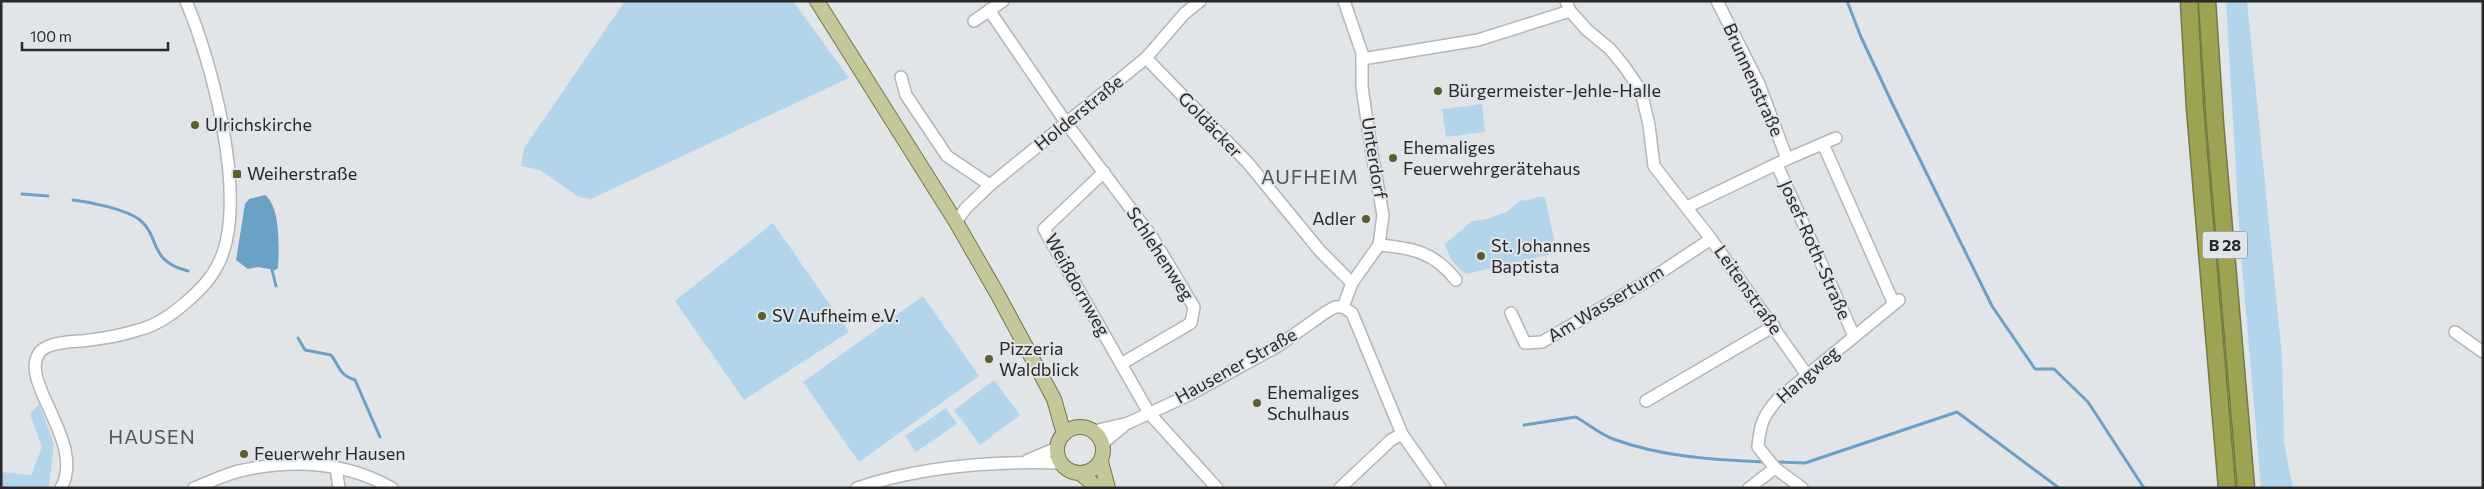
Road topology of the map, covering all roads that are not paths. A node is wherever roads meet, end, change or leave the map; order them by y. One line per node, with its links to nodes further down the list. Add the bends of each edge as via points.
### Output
1 (186, 1): 52 (street, via 205,55 229,162 228,234 222,258 199,291 173,313 140,330 55,344 38,353 36,377 63,445 65,472)
2 (816, 1): 22 (main road)
3 (1003, 1): 10 (street)
4 (1200, 1): 12 (street, Holderstraße, via 1184,14)
5 (1344, 1): 13 (street, Unterdorf, via 1358,38)
6 (1717, 1): 18 (street, Brunnenstraße, via 1758,84)
7 (2189, 1): 64 (highway, B 28, via 2195,118)
8 (2207, 1): 65 (highway, B 28)
9 (1568, 6): 13 (street, via 1478,40); 21 (street, Leitenstraße, via 1628,70 1641,92 1654,166)
10 (989, 10): 11 (street); 15 (street, Schlehenweg)
11 (974, 20)
12 (1146, 58): 15 (street, Holderstraße); 26 (street, Goldäcker, via 1248,163 1320,251)
13 (1362, 60): 24 (street, Unterdorf, via 1362,87 1383,215)
14 (900, 77): 20 (street, via 906,95 947,156)
15 (1067, 124): 19 (street, Schlehenweg); 20 (street, Holderstraße)
16 (1836, 138): 17 (street)
17 (1823, 144): 18 (street); 31 (street, Hangweg, via 1897,302)
18 (1782, 162): 21 (street); 31 (street, Josef-Roth-Straße)
19 (1104, 172): 33 (street, Weißdornweg, via 1044,230); 33 (street, Schlehenweg, via 1152,237 1194,307 1191,323)
20 (990, 185): 22 (street, Holderstraße)
21 (1687, 207): 23 (street, Leitenstraße)
22 (956, 222): 35 (main road)
23 (1711, 239): 28 (street, Am Wasserturm, via 1646,282 1542,342 1525,342); 29 (street, Leitenstraße)
24 (1379, 244): 25 (street, via 1421,252 1436,259); 26 (street, Unterdorf)
25 (1456, 280)
26 (1352, 283): 27 (street, Unterdorf)
27 (1343, 306): 37 (street, Hausener Straße, via 1326,312 1278,346 1223,377); 42 (street, via 1352,313)
28 (1511, 313)
29 (1774, 326): 34 (street, Leitenstraße); 36 (street)
30 (2455, 332): 32 (street)
31 (1854, 336): 34 (street, Hangweg)
32 (2483, 352)
33 (1122, 364): 37 (street, Weißdornweg)
34 (1807, 375): 49 (street, Hangweg, via 1778,399 1760,426 1758,447)
35 (1054, 399): 39 (main road); 41 (main road)
36 (1646, 401)
37 (1149, 413): 38 (street, Hausener Straße); 59 (street, Weißdornweg)
38 (1126, 424): 40 (street, Hausener Straße); 43 (street, Hausener Straße)
39 (1079, 427): 40 (main road); 41 (main road)
40 (1094, 431): 43 (main road)
41 (1064, 434): 44 (main road)
42 (1402, 434): 60 (street); 61 (street)
43 (1103, 443): 46 (main road)
44 (1057, 448): 45 (street); 47 (main road)
45 (1024, 461): 47 (street); 56 (street, via 911,473)
46 (1101, 462): 50 (main road, via 1092,471); 58 (main road)
47 (1061, 463): 50 (main road, via 1070,471)
48 (336, 468): 51 (street, via 304,462 282,464 242,470); 54 (street); 55 (street, via 358,472)
49 (1775, 468): 62 (street); 63 (street, Hangweg)
50 (1081, 474): 57 (main road)
51 (228, 482): 53 (street)
52 (61, 488)
53 (194, 488)
54 (338, 488)
55 (392, 488)
56 (856, 488)
57 (1098, 488)
58 (1108, 488)
59 (1217, 488)
60 (1340, 488)
61 (1440, 488)
62 (1749, 488)
63 (1802, 488)
64 (2227, 488)
65 (2246, 488)

